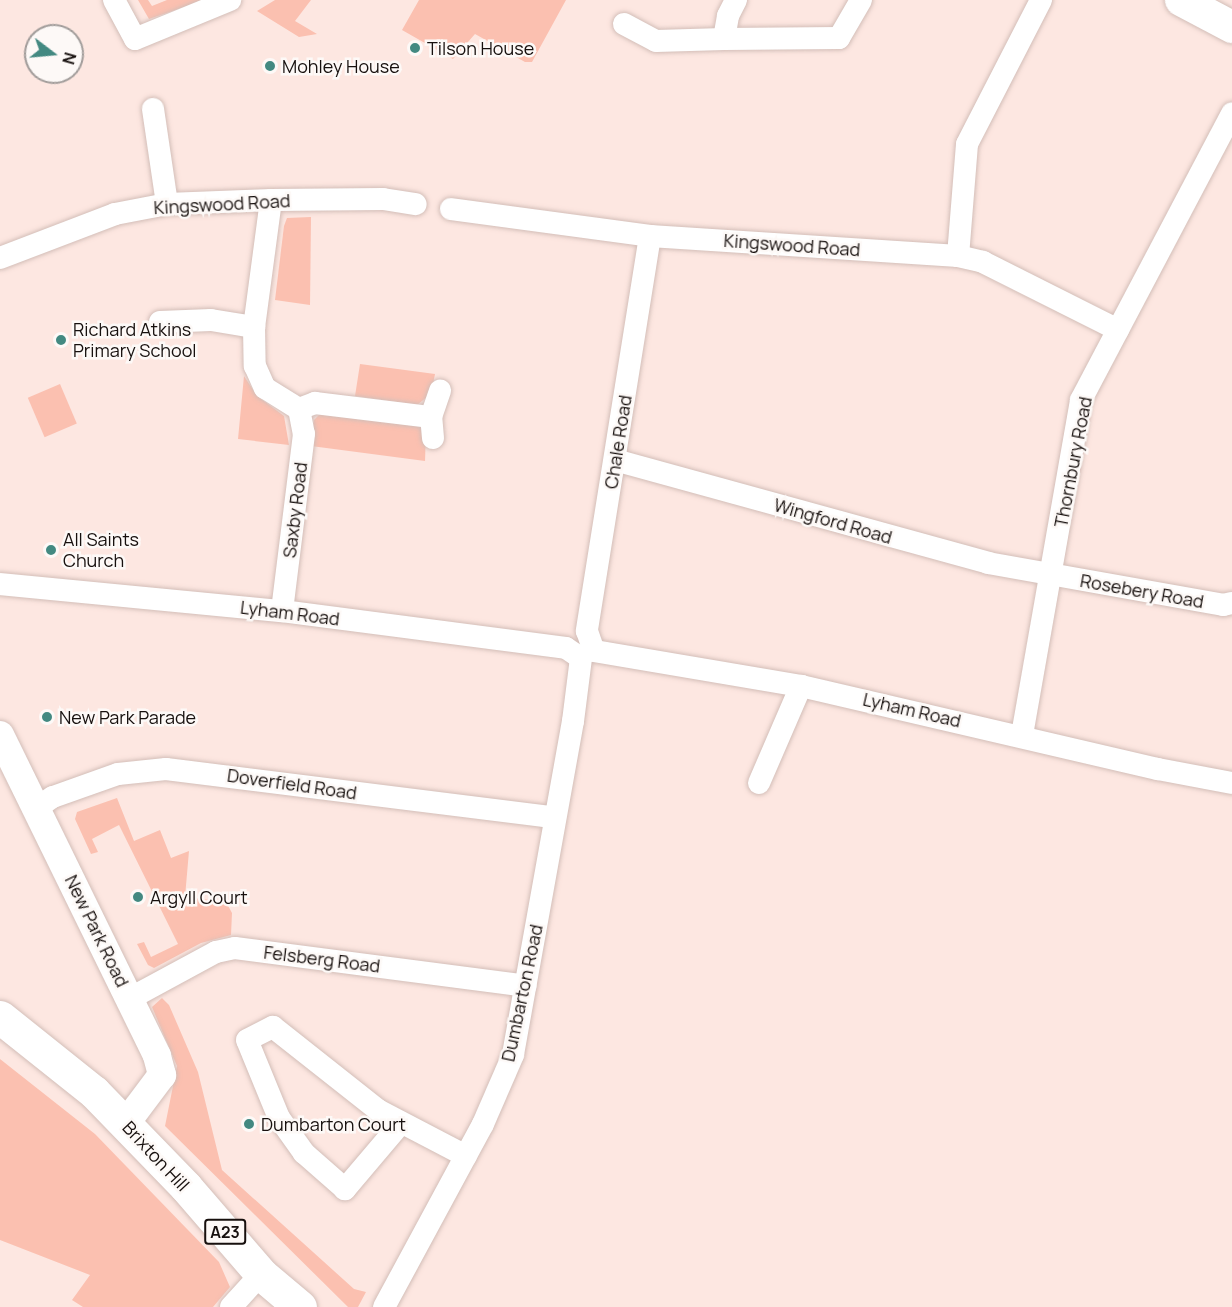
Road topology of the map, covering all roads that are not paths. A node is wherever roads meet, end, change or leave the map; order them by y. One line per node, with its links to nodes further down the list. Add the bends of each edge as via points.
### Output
1 (114, 0): 2 (street, via 135,39)
2 (230, 0)
3 (736, 0): 9 (street)
4 (861, 0): 9 (street, via 838,38)
5 (1041, 0): 17 (street, via 967,144)
6 (1181, 0): 8 (main road)
7 (624, 24): 9 (street, via 656,41)
8 (1232, 27)
9 (724, 39)
10 (153, 109): 13 (street)
11 (1232, 113): 21 (street, Thornbury Road)
12 (271, 200): 13 (street, Kingswood Road); 14 (street, Kingswood Road, via 383,200); 20 (street)
13 (167, 204): 18 (street, Kingswood Road, via 115,214)
14 (416, 204)
15 (451, 209): 16 (street, Kingswood Road)
16 (650, 236): 17 (street, Kingswood Road); 24 (street, Chale Road)
17 (958, 256): 21 (street, Kingswood Road, via 983,262)
18 (0, 258)
19 (160, 322): 20 (street, via 211,320)
20 (254, 327): 23 (street, via 257,375 265,388)
21 (1118, 330): 25 (street, Thornbury Road, via 1081,400)
22 (440, 392): 23 (street, via 432,427 315,403)
23 (299, 409): 28 (street, Saxby Road, via 304,434)
24 (615, 460): 25 (street, Wingford Road, via 988,563); 29 (street, Chale Road)
25 (1053, 576): 27 (street, Rosebery Road, via 1223,605); 32 (street, Thornbury Road)
26 (0, 584): 28 (street, Lyham Road)
27 (1232, 603)
28 (282, 611): 29 (street, Lyham Road)
29 (584, 650): 30 (street, Lyham Road, via 718,669); 36 (street, Dumbarton Road)
30 (801, 686): 32 (street, Lyham Road); 33 (street)
31 (0, 735): 35 (street, New Park Road)
32 (1022, 735): 34 (street, Lyham Road, via 1169,772)
33 (759, 783)
34 (1232, 783)
35 (37, 808): 36 (street, Doverfield Road, via 53,797 118,774 166,769); 38 (street, New Park Road)
36 (554, 817): 37 (street, Dumbarton Road)
37 (526, 986): 38 (street, Felsberg Road, via 235,948 216,952); 42 (street, Dumbarton Road, via 513,1055)
38 (129, 999): 40 (street, New Park Road, via 162,1075)
39 (0, 1017): 40 (highway, Brixton Hill / A23, via 94,1092)
40 (126, 1123): 43 (highway, Brixton Hill / A23)
41 (401, 1123): 41 (street, via 378,1110 273,1027 248,1040 279,1118 304,1152 345,1189); 42 (street)
42 (466, 1156): 46 (street, Dumbarton Road)
43 (261, 1274): 44 (street); 45 (highway, Brixton Hill / A23)
44 (231, 1307)
45 (300, 1307)
46 (384, 1307)

